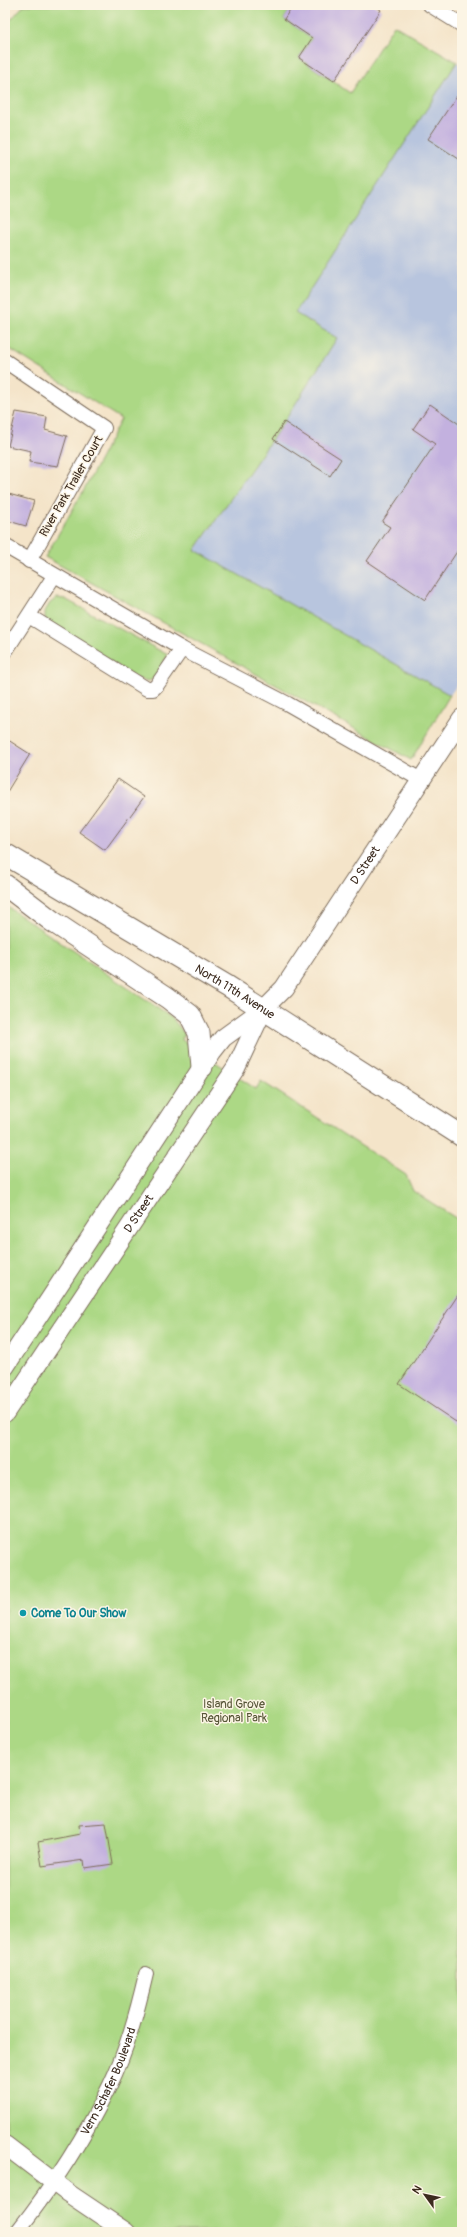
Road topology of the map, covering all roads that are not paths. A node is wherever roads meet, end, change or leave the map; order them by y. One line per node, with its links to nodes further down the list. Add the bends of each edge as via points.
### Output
1 (430, 5): 2 (street)
2 (462, 25)
3 (5, 361): 5 (street, River Park Trailer Court, via 104,428)
4 (5, 546): 5 (street)
5 (29, 561): 6 (street)
6 (54, 576): 7 (street); 8 (street)
7 (29, 616): 8 (street, via 147,689 153,689 157,685); 9 (street)
8 (182, 648): 11 (street, via 288,704)
9 (5, 652)
10 (462, 718): 11 (street, D Street)
11 (421, 780): 14 (street, D Street, via 284,988)
12 (5, 854): 14 (main road, North 11th Avenue)
13 (5, 885): 15 (main road, via 52,921 190,1015 199,1033)
14 (263, 1009): 15 (street, D Street, via 223,1038); 16 (main road, North 11th Avenue); 18 (street, D Street, via 236,1068)
15 (202, 1068): 17 (street, D Street)
16 (462, 1136)
17 (5, 1367)
18 (5, 1413)
19 (146, 1974): 21 (street, Vern Schafer Boulevard, via 133,2026 110,2084)
20 (5, 2145): 21 (street)
21 (54, 2182): 22 (street, Vern Schafer Boulevard); 23 (street)
22 (17, 2232)
23 (126, 2232)

